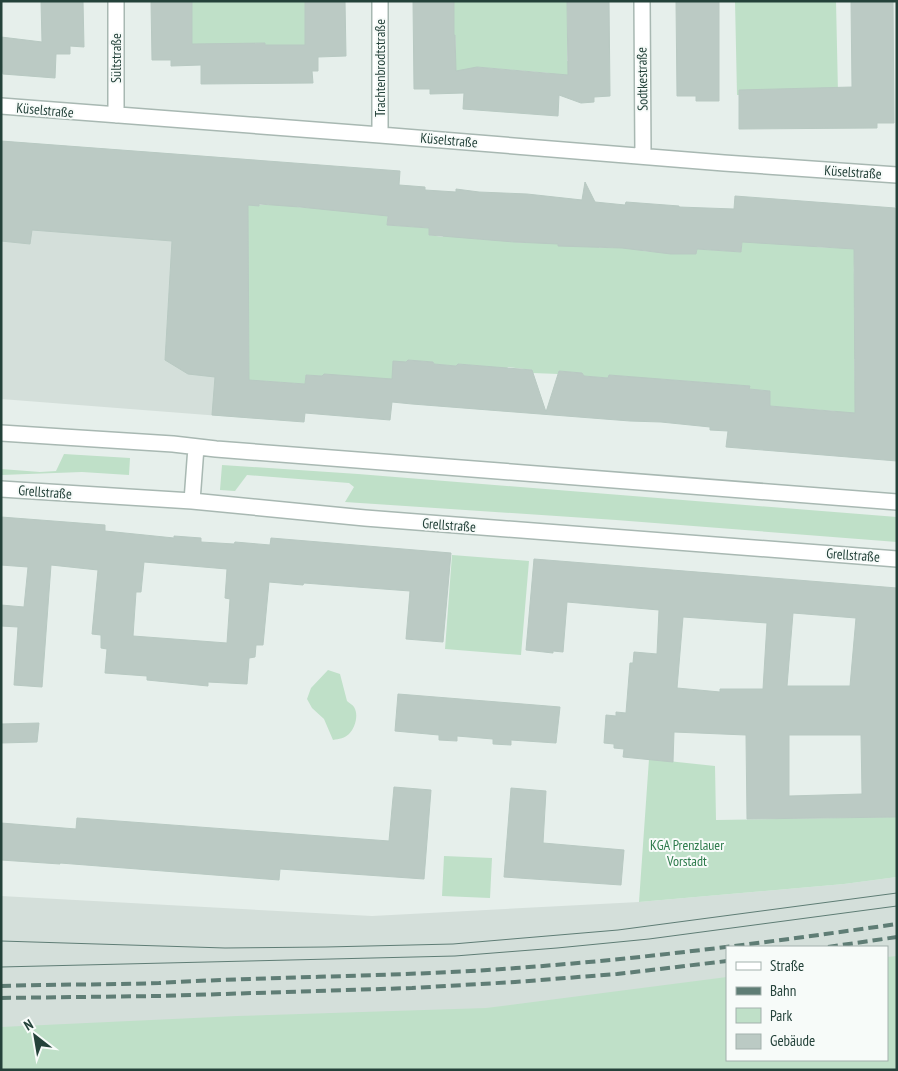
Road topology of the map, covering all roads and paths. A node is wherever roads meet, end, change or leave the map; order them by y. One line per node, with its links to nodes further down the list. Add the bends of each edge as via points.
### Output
1 (116, 1): 5 (street, Sültstraße)
2 (380, 1): 6 (street, Trachtenbrodtstraße)
3 (642, 1): 7 (street, Sodtkestraße)
4 (1, 106): 5 (street, Küselstraße)
5 (116, 115): 6 (street, Küselstraße)
6 (380, 134): 7 (street, Küselstraße)
7 (643, 156): 8 (street, Küselstraße)
8 (897, 174)
9 (1, 433): 10 (street)
10 (196, 447): 12 (street); 13 (street)
11 (1, 489): 12 (street, Grellstraße)
12 (192, 501): 14 (street, Grellstraße, via 365,518)
13 (897, 502)
14 (897, 558)

